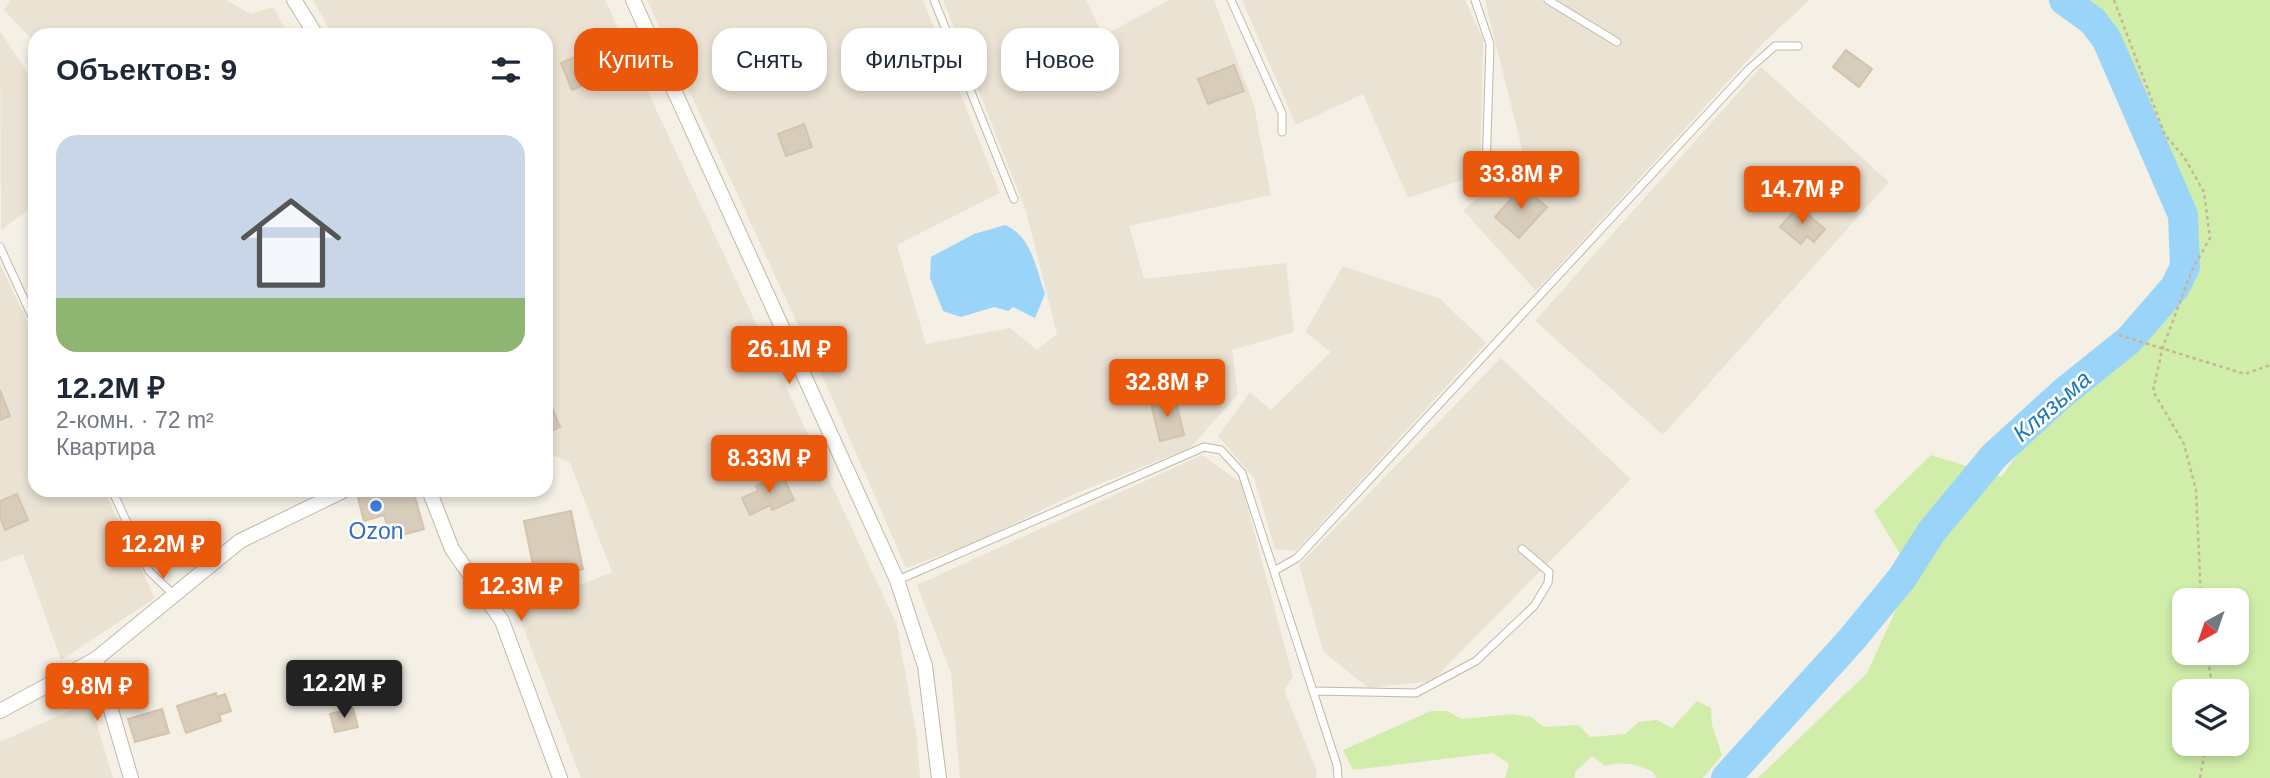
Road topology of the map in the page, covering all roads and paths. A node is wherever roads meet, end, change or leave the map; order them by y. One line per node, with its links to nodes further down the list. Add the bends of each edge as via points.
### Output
1 (294, 0): 8 (street)
2 (633, 0): 24 (street)
3 (934, 0): 13 (lane)
4 (1231, 0): 11 (lane, via 1282,113)
5 (1475, 0): 12 (lane, via 1490,44)
6 (1548, 0): 9 (lane)
7 (2114, 0): 17 (path, via 2165,135 2204,192 2210,238 2192,270)
8 (312, 28)
9 (1617, 42)
10 (1798, 46): 23 (lane, via 1775,46 1749,69 1297,558)
11 (1282, 132)
12 (1486, 169)
13 (1014, 199)
14 (0, 247): 15 (lane)
15 (28, 308)
16 (2119, 335): 17 (path)
17 (2162, 350): 18 (path, via 2245,374); 25 (path, via 2153,391 2184,444 2196,490)
18 (2270, 365)
19 (115, 497): 26 (lane, via 149,571)
20 (331, 497): 26 (street, via 240,541)
21 (432, 497): 32 (street, via 452,549 502,621)
22 (1522, 550): 28 (lane, via 1549,572 1548,583 1534,606 1476,661 1416,693)
23 (1274, 571): 24 (lane, via 1242,473 1221,450 1204,447); 28 (lane)
24 (897, 580): 33 (street, via 925,666)
25 (2200, 588)
26 (174, 595): 27 (street)
27 (96, 659): 29 (street); 31 (street)
28 (1314, 691): 34 (lane)
29 (0, 711)
30 (2204, 756): 35 (path)
31 (131, 778)
32 (560, 778)
33 (939, 778)
34 (1338, 778)
35 (2200, 778)

